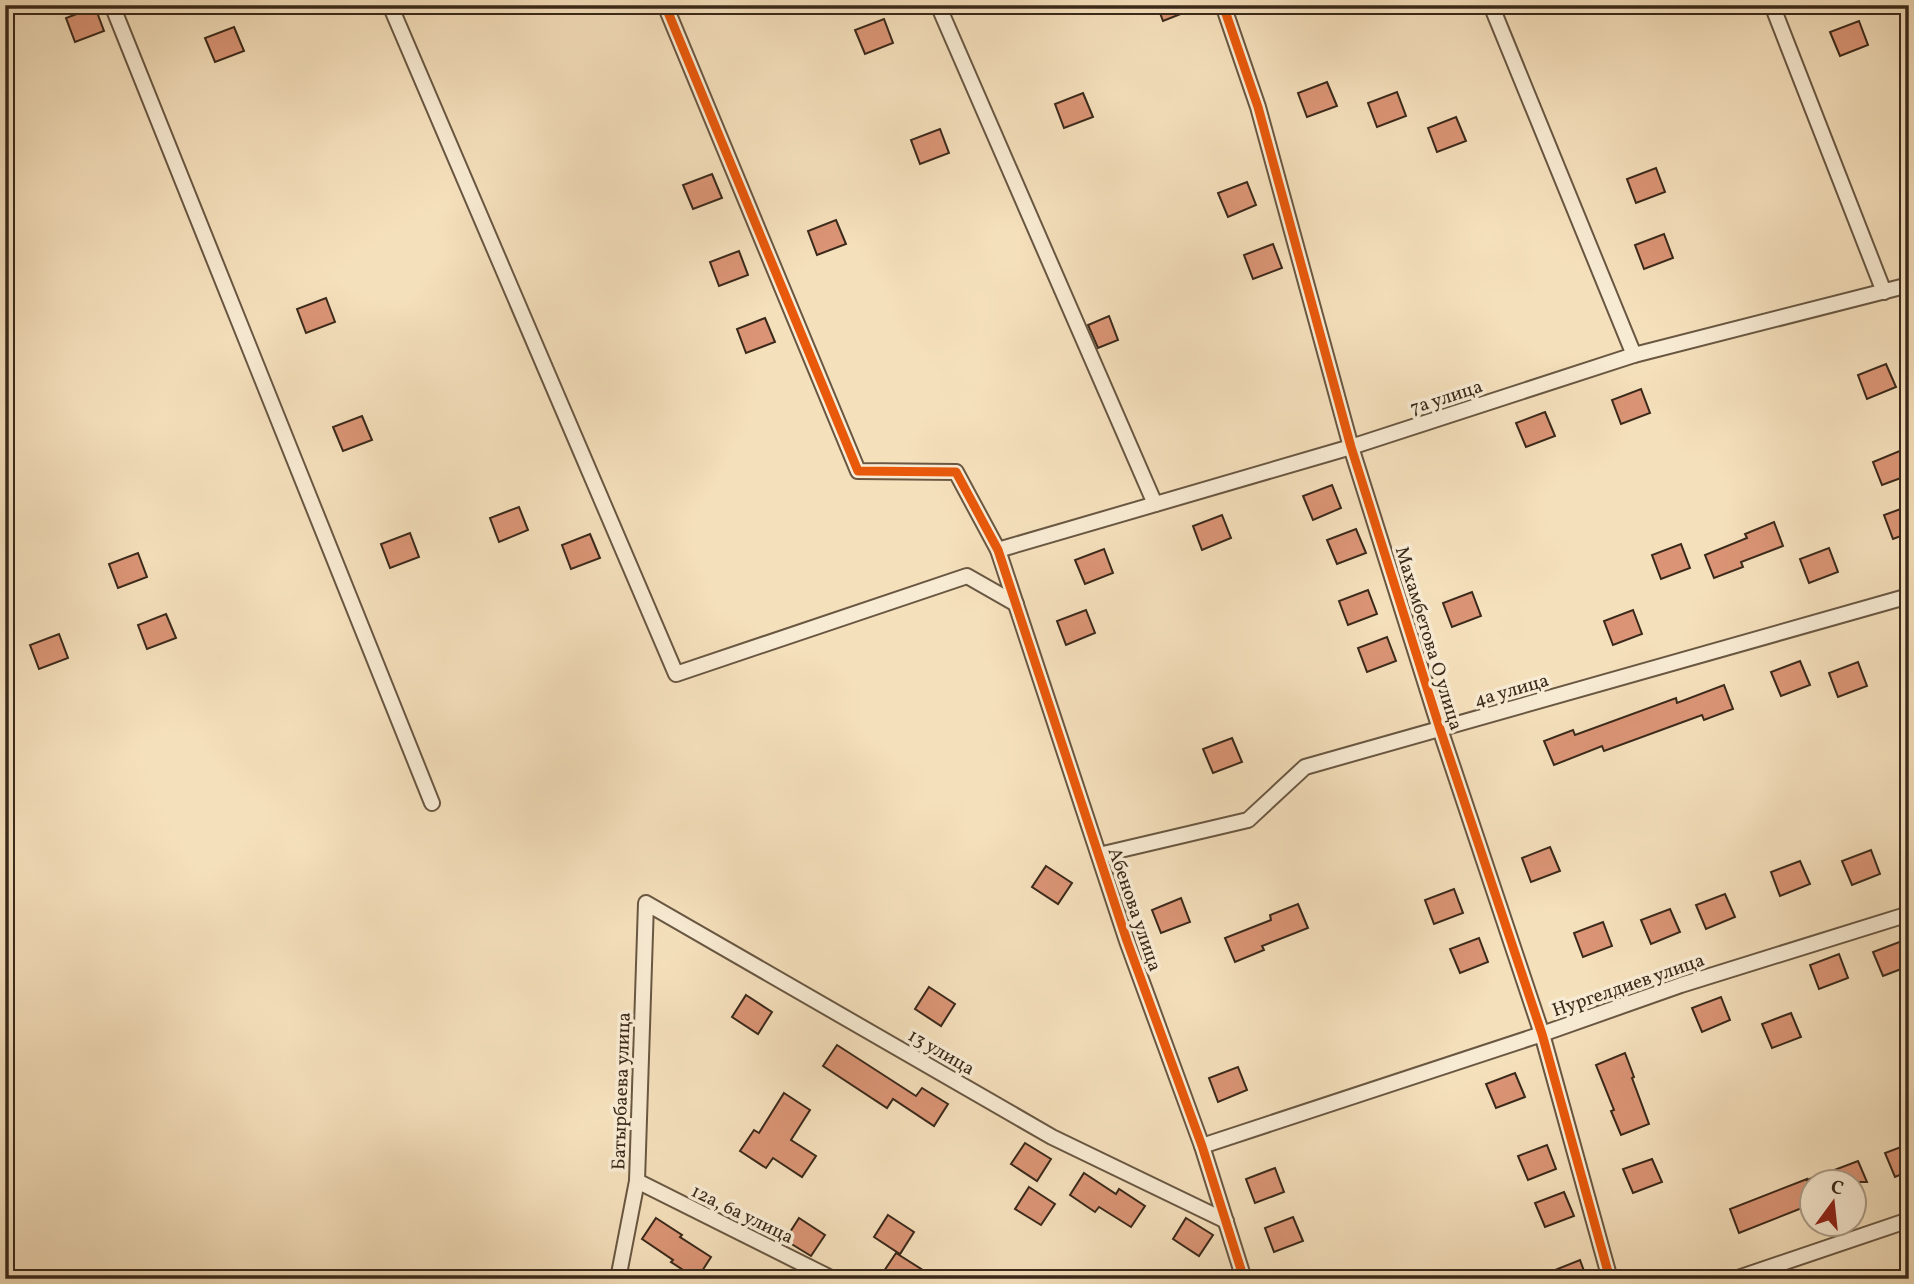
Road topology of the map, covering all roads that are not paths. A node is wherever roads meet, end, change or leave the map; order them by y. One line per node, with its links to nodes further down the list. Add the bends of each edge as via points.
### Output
1 (112, 5): 17 (street)
2 (390, 5): 15 (street, via 676,674 967,576)
3 (665, 5): 13 (street, Абенова улица, via 858,471 956,472)
4 (938, 5): 12 (street)
5 (1223, 5): 11 (street, Махамбетова О улица, via 1258,107)
6 (1491, 5): 10 (street)
7 (1772, 5): 9 (street)
8 (1909, 285): 9 (street, 7а улица)
9 (1885, 292): 10 (street, 7а улица)
10 (1634, 355): 11 (street, 7а улица)
11 (1351, 447): 12 (street, 7а улица); 16 (street, Махамбетова О улица)
12 (1155, 504): 13 (street, 7а улица)
13 (998, 550): 15 (street, Абенова улица)
14 (1909, 596): 16 (street, 4а улица)
15 (1016, 604): 18 (street, Абенова улица)
16 (1440, 729): 18 (street, 4а улица, via 1305,767 1248,820); 21 (street, Махамбетова О улица)
17 (432, 803)
18 (1099, 855): 22 (street, Абенова улица)
19 (646, 903): 23 (street, Батырбаева улица); 25 (street, 13 улица, via 1052,1137)
20 (1909, 914): 21 (street, Нургелдиев улица)
21 (1542, 1034): 22 (street, Нургелдиев улица); 29 (street, Махамбетова О улица)
22 (1202, 1146): 25 (street, Абенова улица)
23 (637, 1181): 26 (street, Батырбаева улица); 27 (street, 12а, 6а улица)
24 (1909, 1220): 30 (street)
25 (1226, 1221): 28 (street, Абенова улица)
26 (618, 1279)
27 (833, 1279)
28 (1244, 1279)
29 (1610, 1279)
30 (1735, 1279)

